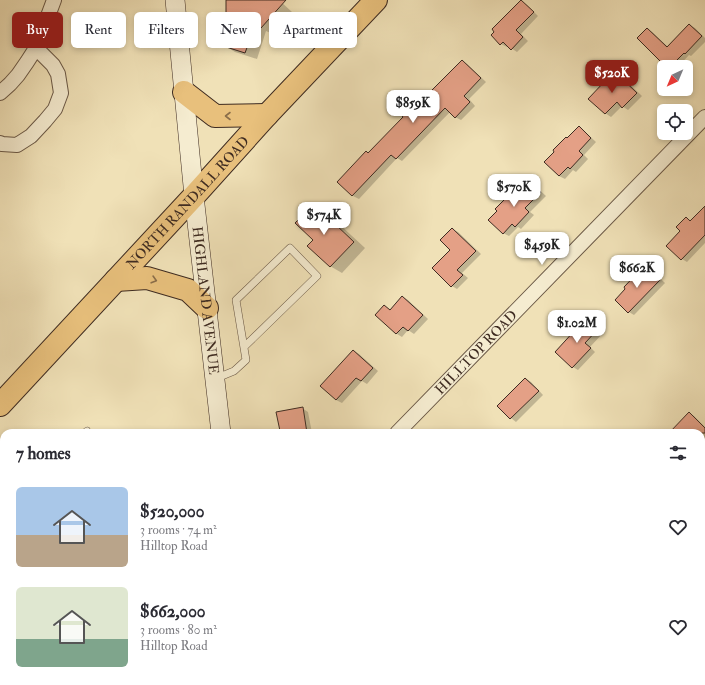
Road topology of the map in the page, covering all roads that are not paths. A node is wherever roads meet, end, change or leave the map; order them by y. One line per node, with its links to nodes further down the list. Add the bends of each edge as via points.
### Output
1 (54, 0): 4 (street)
2 (175, 0): 7 (main road, HIGHLAND AVENUE)
3 (376, 0): 8 (main road, NORTH RANDALL ROAD)
4 (50, 12)
5 (36, 48): 6 (street, via 18,75); 10 (street, via 58,74 61,93 55,109 31,136 17,145)
6 (0, 92)
7 (184, 92): 8 (main road, one-way to 7, via 215,116); 11 (main road, HIGHLAND AVENUE)
8 (267, 115): 11 (main road, NORTH RANDALL ROAD)
9 (705, 116): 18 (street, HILLTOP ROAD)
10 (0, 144)
11 (194, 196): 12 (main road, NORTH RANDALL ROAD); 13 (main road, HIGHLAND AVENUE)
12 (116, 280): 13 (main road, one-way to 13, via 147,278 188,290); 16 (main road, NORTH RANDALL ROAD)
13 (207, 308): 15 (main road, HIGHLAND AVENUE)
14 (244, 347): 14 (lane, via 317,276 290,248 236,300); 15 (lane, via 246,360 234,371)
15 (215, 379): 17 (main road, HIGHLAND AVENUE)
16 (0, 405)
17 (221, 429)
18 (401, 429)

